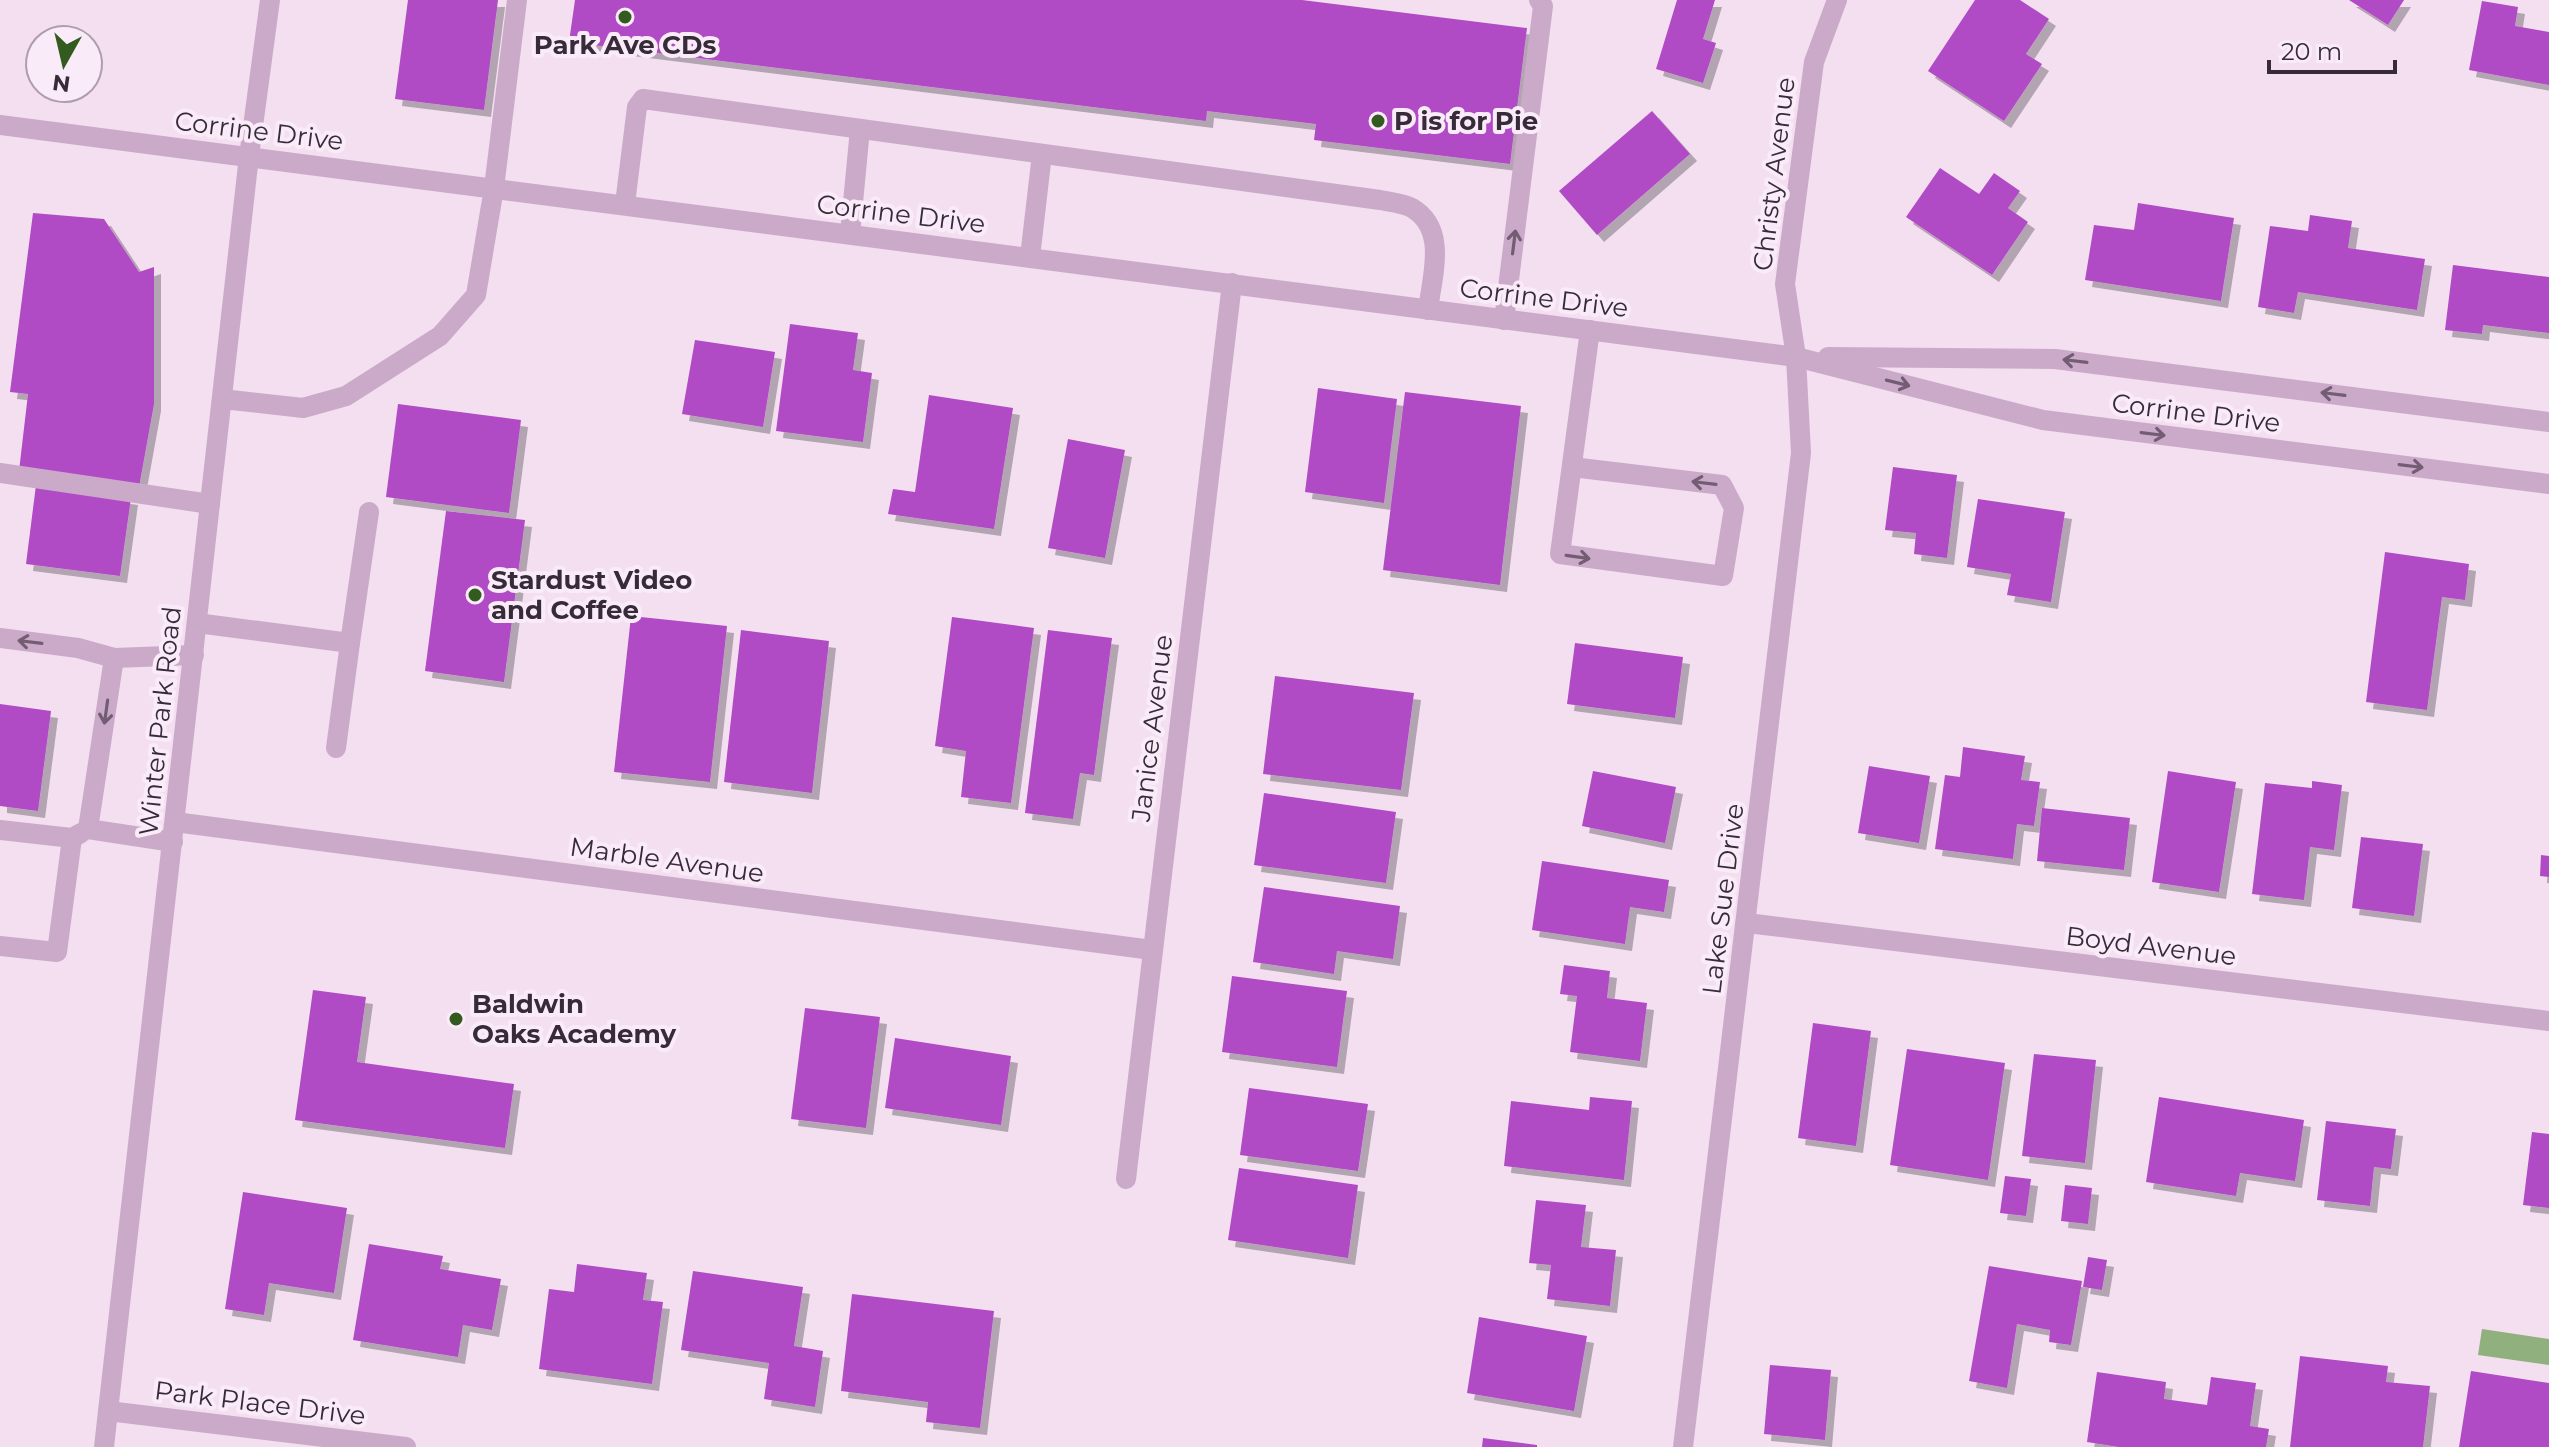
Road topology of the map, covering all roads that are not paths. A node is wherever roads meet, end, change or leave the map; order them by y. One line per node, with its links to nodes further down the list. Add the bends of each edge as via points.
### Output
1 (270, 0): 8 (street, Winter Park Road)
2 (517, 0): 9 (street)
3 (1539, 0): 15 (street, one-way to 3, via 1543,6)
4 (1837, 0): 17 (street, Christy Avenue, via 1814,62 1785,284)
5 (0, 125): 8 (street, Corrine Drive)
6 (860, 129): 7 (street); 10 (street, via 643,99 637,107); 11 (street)
7 (1042, 154): 12 (street); 14 (street, via 1411,207 1429,223 1436,245)
8 (249, 156): 9 (street, Corrine Drive); 18 (street, Winter Park Road)
9 (494, 188): 10 (street, Corrine Drive); 18 (street, via 476,295 440,336 346,396 303,408)
10 (625, 204): 11 (street, Corrine Drive)
11 (850, 234): 12 (street, Corrine Drive)
12 (1030, 257): 13 (street, Corrine Drive)
13 (1232, 283): 14 (street, Corrine Drive); 36 (street, Janice Avenue)
14 (1428, 310): 15 (street, Corrine Drive)
15 (1504, 320): 16 (street, Corrine Drive)
16 (1590, 330): 17 (street, Corrine Drive); 20 (street)
17 (1796, 357): 19 (street, Corrine Drive, one-way to 17, via 2055,359); 22 (street, Corrine Drive, one-way to 22, via 2043,420); 34 (street, Lake Sue Drive, via 1801,453)
18 (222, 399): 23 (street, Winter Park Road)
19 (2549, 422)
20 (1572, 467): 20 (street, one-way to 20, via 1560,554 1723,576 1734,508 1722,485)
21 (0, 473): 23 (street)
22 (2549, 484)
23 (210, 504): 25 (street, Winter Park Road)
24 (369, 512): 27 (street)
25 (197, 623): 27 (street); 28 (street, Winter Park Road)
26 (0, 638): 29 (street, one-way to 26)
27 (350, 643): 30 (street)
28 (194, 655): 29 (street); 32 (street, Winter Park Road)
29 (114, 658): 33 (street, one-way to 33)
30 (336, 748)
31 (0, 830): 33 (street, Marble Avenue)
32 (174, 832): 33 (street, Marble Avenue); 36 (street, Marble Avenue); 39 (street, Winter Park Road)
33 (80, 834): 35 (street, via 57,952)
34 (1747, 923): 37 (street, Boyd Avenue); 42 (street, Lake Sue Drive)
35 (0, 946)
36 (1152, 950): 38 (street, Janice Avenue)
37 (2549, 1021)
38 (1126, 1179)
39 (108, 1411): 40 (street, Winter Park Road); 41 (street, Park Place Drive)
40 (104, 1447)
41 (406, 1447)
42 (1683, 1447)

